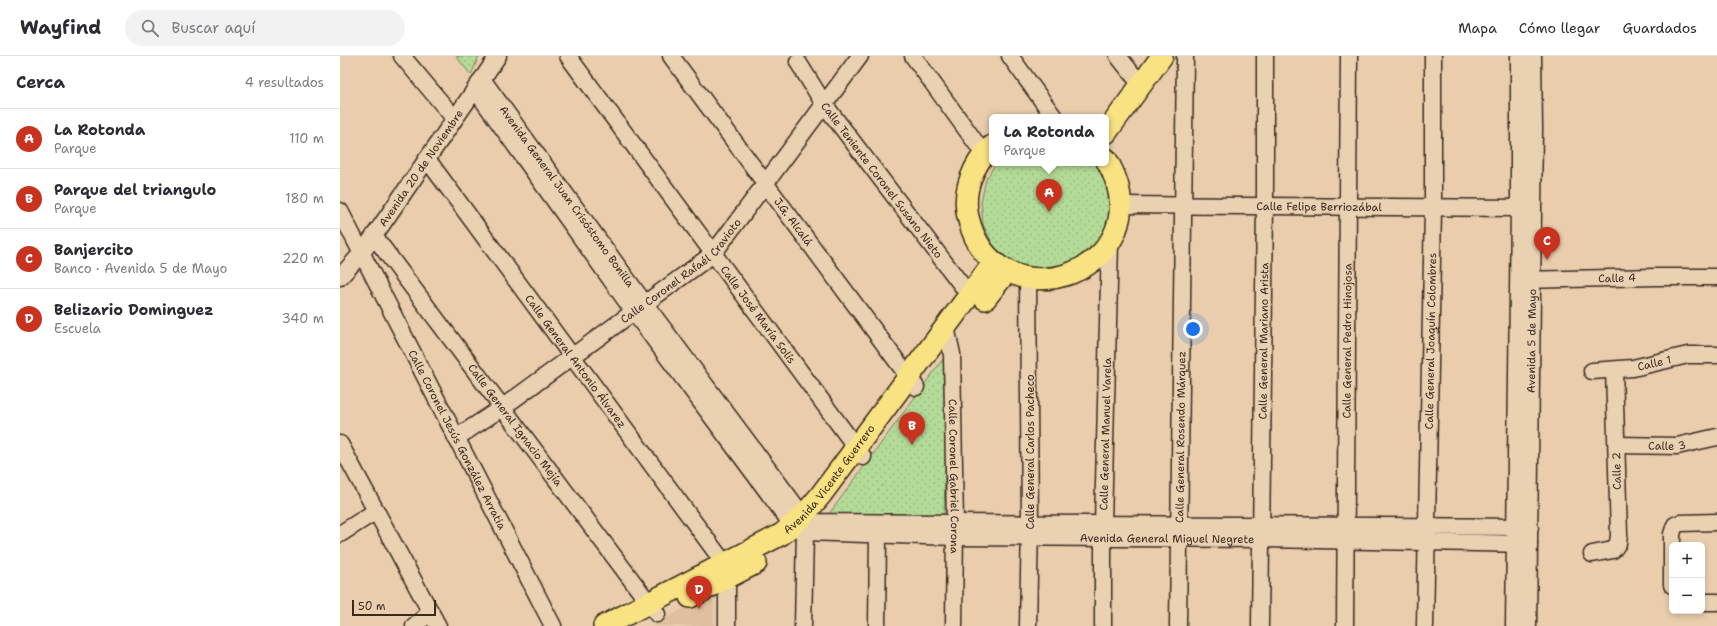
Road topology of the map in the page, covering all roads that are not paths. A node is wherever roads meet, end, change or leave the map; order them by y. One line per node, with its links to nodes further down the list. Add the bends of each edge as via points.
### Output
1 (402, 56): 23 (street)
2 (498, 56): 19 (street, Avenida 20 de Noviembre)
3 (568, 56): 39 (street, Calle José María Solís)
4 (671, 56): 28 (street, J.G. Alcalá)
5 (860, 56): 20 (street, Calle Coronel Rafaél Cravioto)
6 (912, 56): 25 (street)
7 (1010, 56): 21 (street)
8 (1118, 56): 18 (street)
9 (1146, 56): 18 (main road)
10 (1162, 56): 18 (main road)
11 (1185, 56): 30 (street, Calle General Rosendo Márquez)
12 (1265, 56): 31 (street, Calle General Mariano Arista)
13 (1349, 56): 32 (street, Calle General Pedro Hinojosa)
14 (1434, 56): 33 (street, Calle General Joaquín Colombres)
15 (1519, 56): 34 (street, Avenida 5 de Mayo)
16 (1533, 56): 44 (street, Avenida 5 de Mayo)
17 (798, 62): 20 (street, Calle Teniente Coronel Susano Nieto)
18 (1136, 80): 22 (main road); 24 (main road)
19 (478, 84): 23 (street, Avenida 20 de Noviembre); 46 (street, Avenida General Juan Crisóstomo Bonilla)
20 (824, 104): 28 (street, Calle Coronel Rafaél Cravioto); 45 (street, Calle Teniente Coronel Susano Nieto)
21 (1052, 114)
22 (1103, 114)
23 (454, 118): 26 (street, Avenida 20 de Noviembre)
24 (1109, 128)
25 (988, 150): 40 (main road, via 973,171 967,190 966,210 971,230 981,248)
26 (426, 159): 36 (street, Avenida 20 de Noviembre); 49 (street, Calle General Antonio Álvarez)
27 (1109, 164): 29 (main road, via 1119,189)
28 (764, 183): 39 (street, Calle Coronel Rafaél Cravioto); 52 (street, J.G. Alcalá)
29 (1120, 205): 30 (street, Calle Felipe Berriozábal); 37 (main road, via 1117,224)
30 (1184, 206): 31 (street, Calle Felipe Berriozábal); 66 (street, Calle General Rosendo Márquez)
31 (1265, 206): 32 (street, Calle Felipe Berriozábal); 67 (street, Calle General Mariano Arista)
32 (1346, 207): 33 (street, Calle Felipe Berriozábal); 68 (street, Calle General Pedro Hinojosa)
33 (1433, 208): 34 (street, Calle Felipe Berriozábal); 70 (street, Calle General Joaquín Colombres)
34 (1519, 208): 44 (street, Avenida 5 de Mayo)
35 (340, 211): 38 (street, Calle Coronel Jesús González Arratia)
36 (374, 236): 38 (street, Avenida 20 de Noviembre); 53 (street, Calle General Ignacio Mejía)
37 (1110, 242): 43 (main road, via 1098,257 1078,271 1047,280); 65 (street, Calle General Manuel Varela)
38 (361, 254): 41 (street, Avenida 20 de Noviembre); 55 (street, Calle Coronel Jesús González Arratia)
39 (713, 254): 46 (street, Calle Coronel Rafaél Cravioto); 58 (street, Calle José María Solís)
40 (1001, 266): 43 (main road); 45 (main road, Avenida Vicente Guerrero); 47 (main road, Avenida Vicente Guerrero)
41 (340, 277)
42 (1717, 277): 44 (street, Calle 4)
43 (1028, 278): 64 (street, Calle General Carlos Pacheco)
44 (1525, 280): 62 (street, Avenida 5 de Mayo)
45 (970, 296): 47 (main road, Avenida Vicente Guerrero)
46 (639, 308): 49 (street, Calle Coronel Rafaél Cravioto); 61 (street, Avenida General Juan Crisóstomo Bonilla)
47 (949, 335): 52 (main road, Avenida Vicente Guerrero); 63 (street, Calle Coronel Gabriel Corona)
48 (1717, 355): 50 (street, Calle 1, via 1688,355 1645,366)
49 (572, 356): 53 (street, Calle Coronel Rafaél Cravioto); 74 (street, Calle General Antonio Álvarez)
50 (1614, 370): 51 (street, Calle 1); 57 (street, Calle 2)
51 (1592, 371)
52 (913, 381): 58 (main road, Avenida Vicente Guerrero)
53 (503, 407): 55 (street, Calle Coronel Rafaél Cravioto); 78 (street, Calle General Ignacio Mejía)
54 (1717, 437): 57 (street, Calle 3, via 1677,446)
55 (456, 438): 81 (street, Calle Coronel Jesús González Arratia)
56 (340, 444): 59 (street)
57 (1617, 445): 73 (street, Calle 2, via 1618,543 1613,550)
58 (859, 452): 61 (main road, Avenida Vicente Guerrero, via 820,496)
59 (376, 511): 69 (street); 79 (street)
60 (1717, 522): 75 (street, via 1675,524)
61 (803, 524): 63 (street, Avenida General Miguel Negrete); 71 (street, Avenida General Miguel Negrete); 74 (main road, Avenida Vicente Guerrero, via 782,534); 85 (street)
62 (1523, 527): 70 (street, Avenida General Miguel Negrete); 72 (street, Avenida 5 de Mayo)
63 (955, 530): 64 (street, Avenida General Miguel Negrete); 71 (street, Avenida General Miguel Negrete); 87 (street, Calle Coronel Gabriel Corona)
64 (1030, 531): 65 (street, Avenida General Miguel Negrete); 88 (street, Calle General Carlos Pacheco)
65 (1103, 531): 66 (street, Avenida General Miguel Negrete); 89 (street, Calle General Manuel Varela)
66 (1179, 531): 67 (street, Avenida General Miguel Negrete); 90 (street, Calle General Rosendo Márquez)
67 (1262, 532): 68 (street, Avenida General Miguel Negrete); 91 (street, Calle General Mariano Arista)
68 (1346, 533): 70 (street, Avenida General Miguel Negrete); 92 (street, Calle General Pedro Hinojosa)
69 (340, 534)
70 (1427, 534): 72 (street, Avenida General Miguel Negrete); 93 (street, Calle General Joaquín Colombres)
71 (878, 536): 86 (street)
72 (1522, 544): 94 (street, Avenida 5 de Mayo); 95 (street, Avenida 5 de Mayo)
73 (1592, 554)
74 (726, 571): 78 (main road, Avenida Vicente Guerrero); 84 (street)
75 (1672, 578)
76 (1705, 602): 77 (street)
77 (1717, 602)
78 (653, 608): 82 (main road, Avenida Vicente Guerrero); 83 (main road, Avenida Vicente Guerrero)
79 (435, 619): 80 (street)
80 (414, 626)
81 (553, 626)
82 (604, 626)
83 (634, 626)
84 (727, 626)
85 (803, 626)
86 (877, 626)
87 (954, 626)
88 (1028, 626)
89 (1103, 626)
90 (1178, 626)
91 (1260, 626)
92 (1345, 626)
93 (1425, 626)
94 (1514, 626)
95 (1528, 626)

